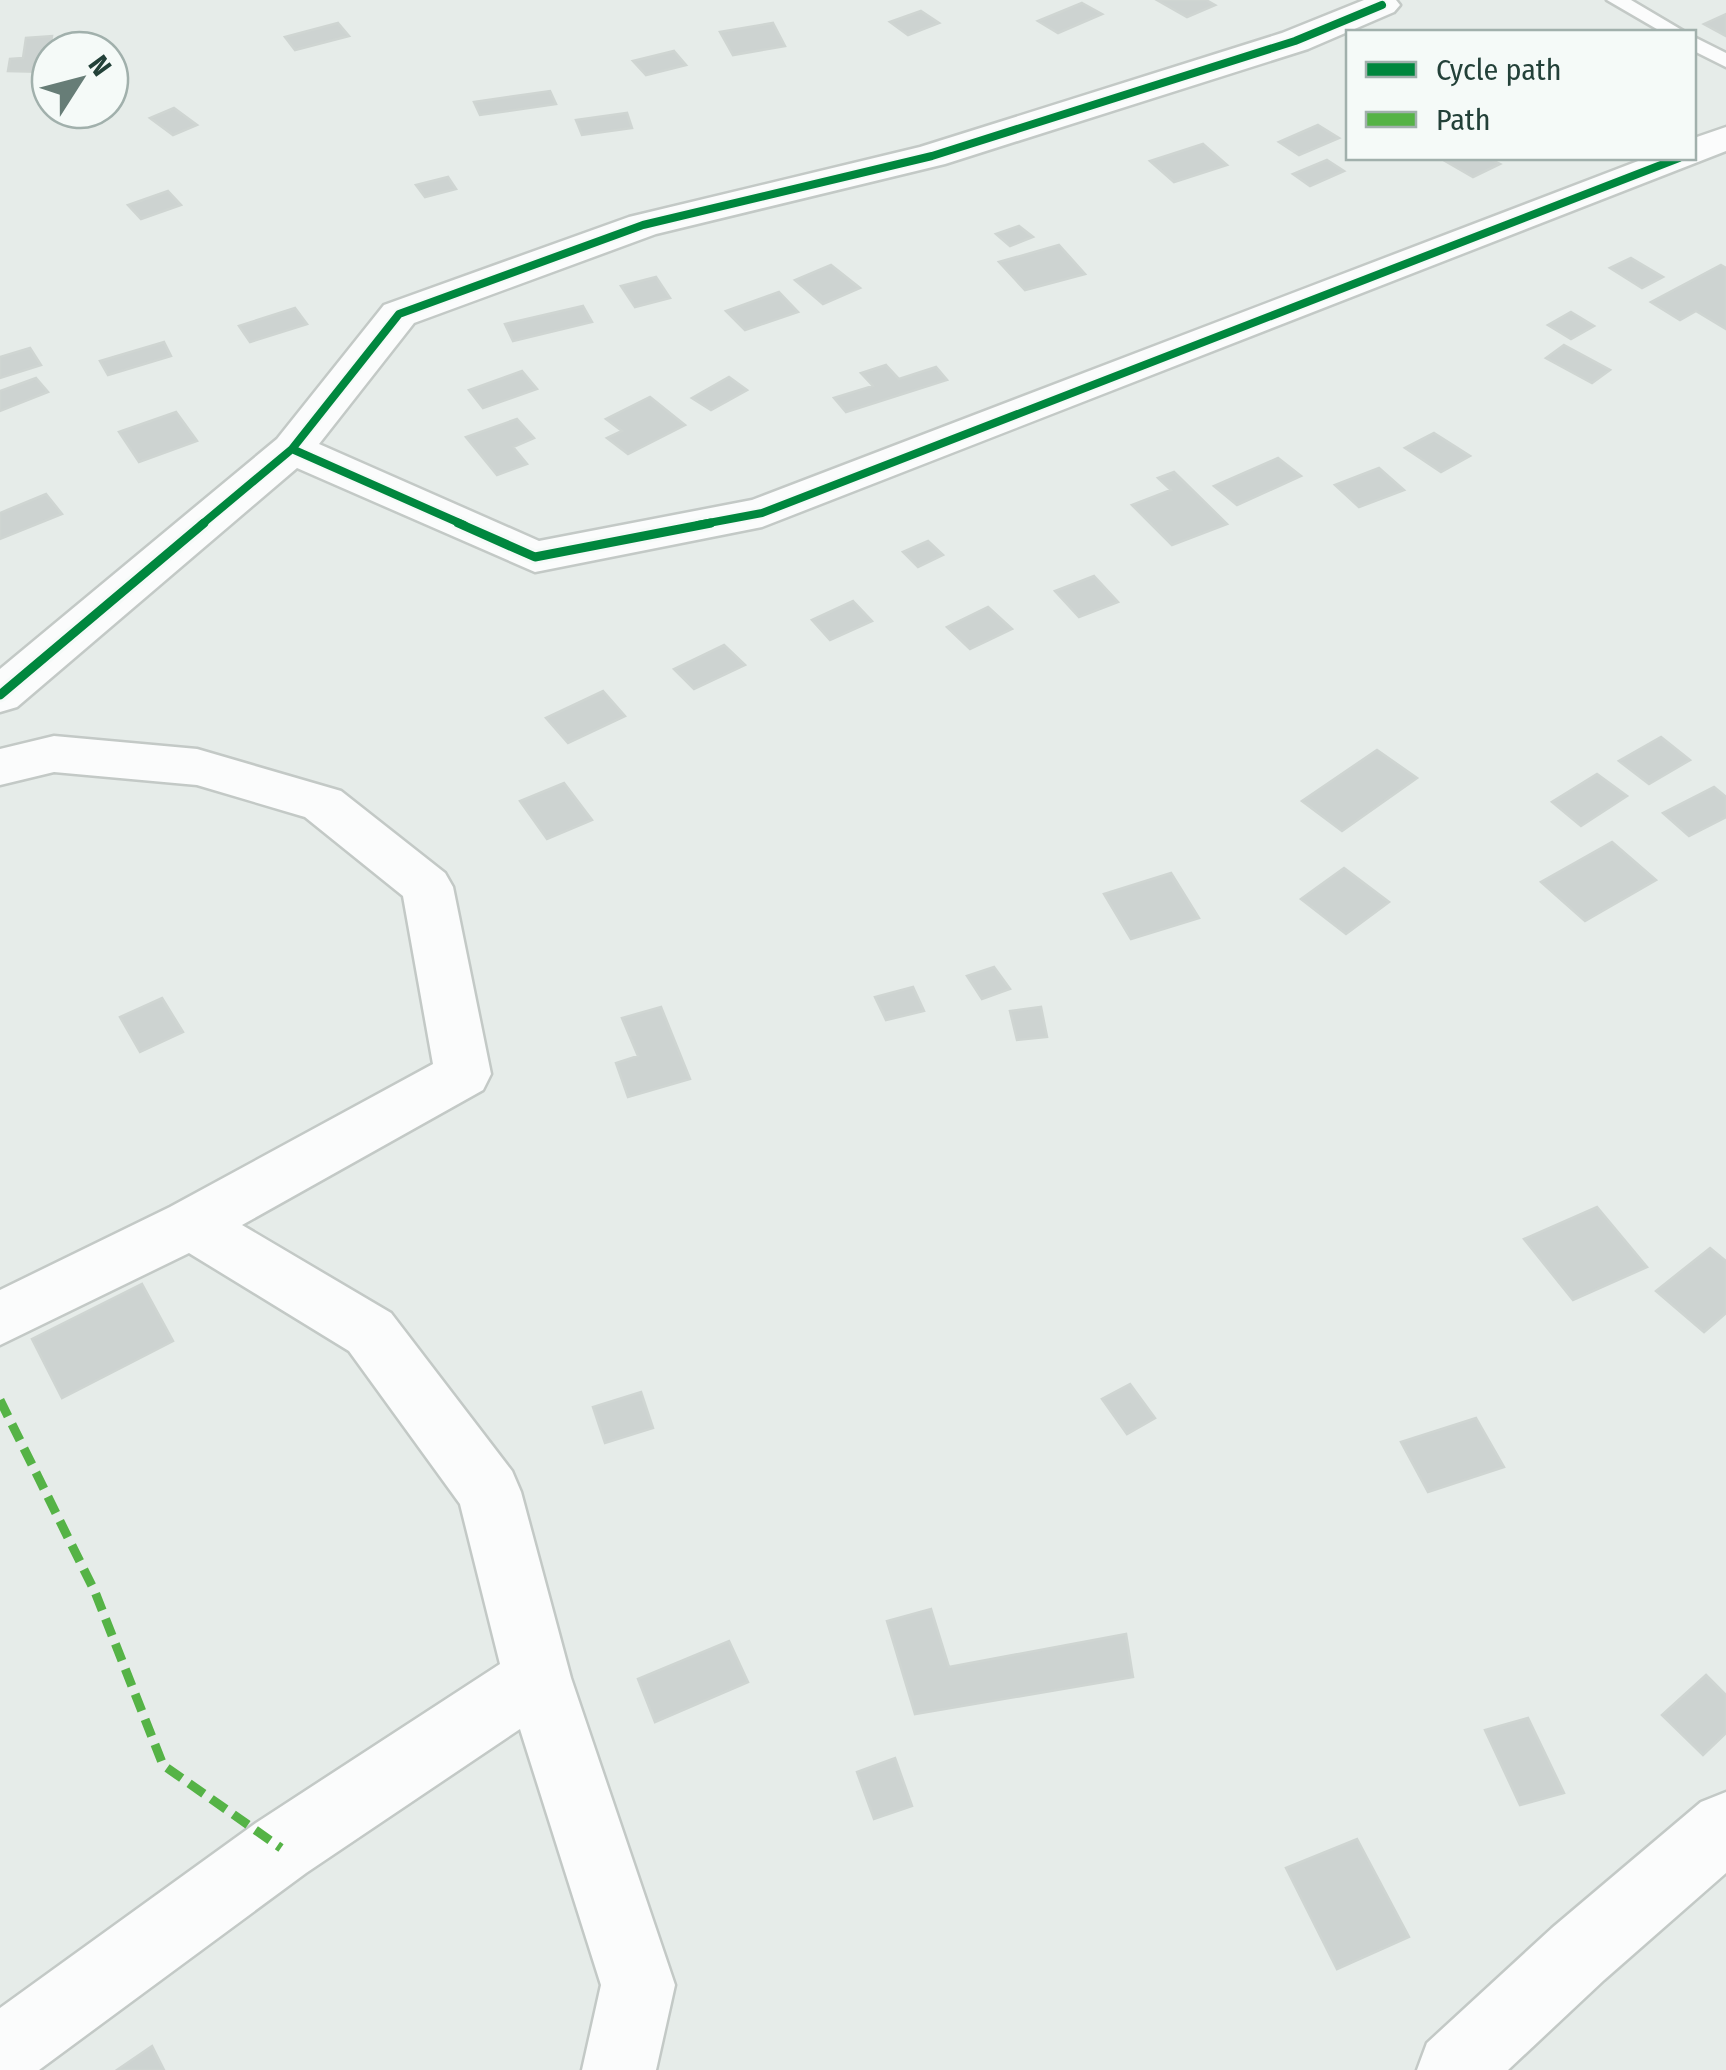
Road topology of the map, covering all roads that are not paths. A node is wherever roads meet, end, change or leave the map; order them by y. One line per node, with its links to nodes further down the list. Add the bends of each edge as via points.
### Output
1 (1617, 0): 3 (lane)
2 (1384, 2): 9 (street, via 1295,41 932,156 643,224 398,314)
3 (1671, 30)
4 (1696, 44): 5 (lane)
5 (1726, 61)
6 (1726, 138): 7 (street)
7 (1696, 151)
8 (1673, 160): 9 (street, via 762,514 535,556)
9 (292, 448): 10 (street)
10 (0, 694)
11 (0, 767): 12 (street, via 54,754 197,767 323,804 426,888 463,1074)
12 (191, 1224): 13 (street); 14 (street, via 370,1332 489,1492)
13 (0, 1319)
14 (536, 1678): 16 (street, via 280,1848); 17 (street, via 638,1985)
15 (1726, 1827): 18 (street)
16 (0, 2052)
17 (619, 2070)
18 (1454, 2070)

